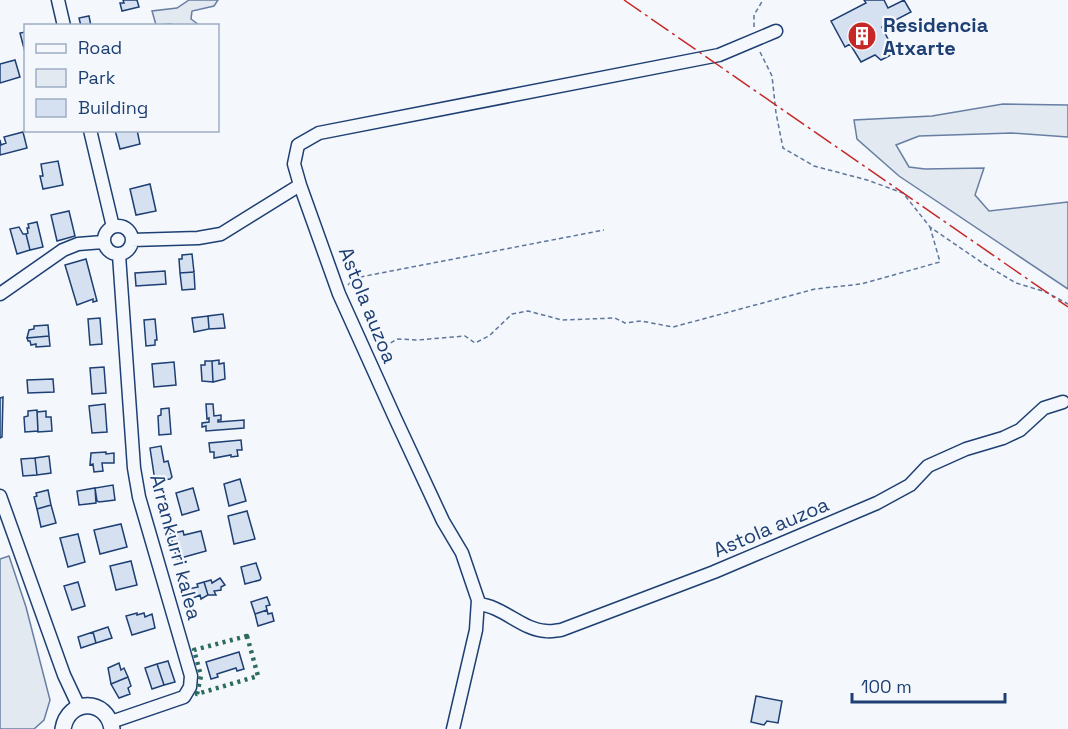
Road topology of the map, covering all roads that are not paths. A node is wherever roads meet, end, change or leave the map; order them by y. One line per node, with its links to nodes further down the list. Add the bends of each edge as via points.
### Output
1 (58, 0): 2 (street)
2 (64, 24)
3 (776, 31): 5 (street, Astola auzoa, via 719,55 319,133 298,145 294,164)
4 (90, 132): 6 (street)
5 (300, 185): 7 (street, via 221,234); 13 (street, Astola auzoa, via 339,294 438,511 462,553)
6 (113, 227): 7 (street, via 126,229); 8 (street, via 105,233)
7 (132, 240): 9 (street, via 130,248)
8 (103, 242): 9 (street, via 107,250); 10 (street, via 63,250)
9 (120, 255): 15 (street, Arrankurri kalea, via 139,498 191,676 184,697)
10 (0, 294)
11 (1063, 402): 13 (street, Astola auzoa, via 1044,408 1020,430 928,466 910,485 877,503 714,572 561,630 545,632)
12 (0, 496): 14 (street)
13 (477, 604): 17 (street, Astola auzoa, via 476,630)
14 (79, 707): 15 (main road, via 102,710); 16 (main road, via 68,715)
15 (111, 726)
16 (63, 729)
17 (453, 729)

